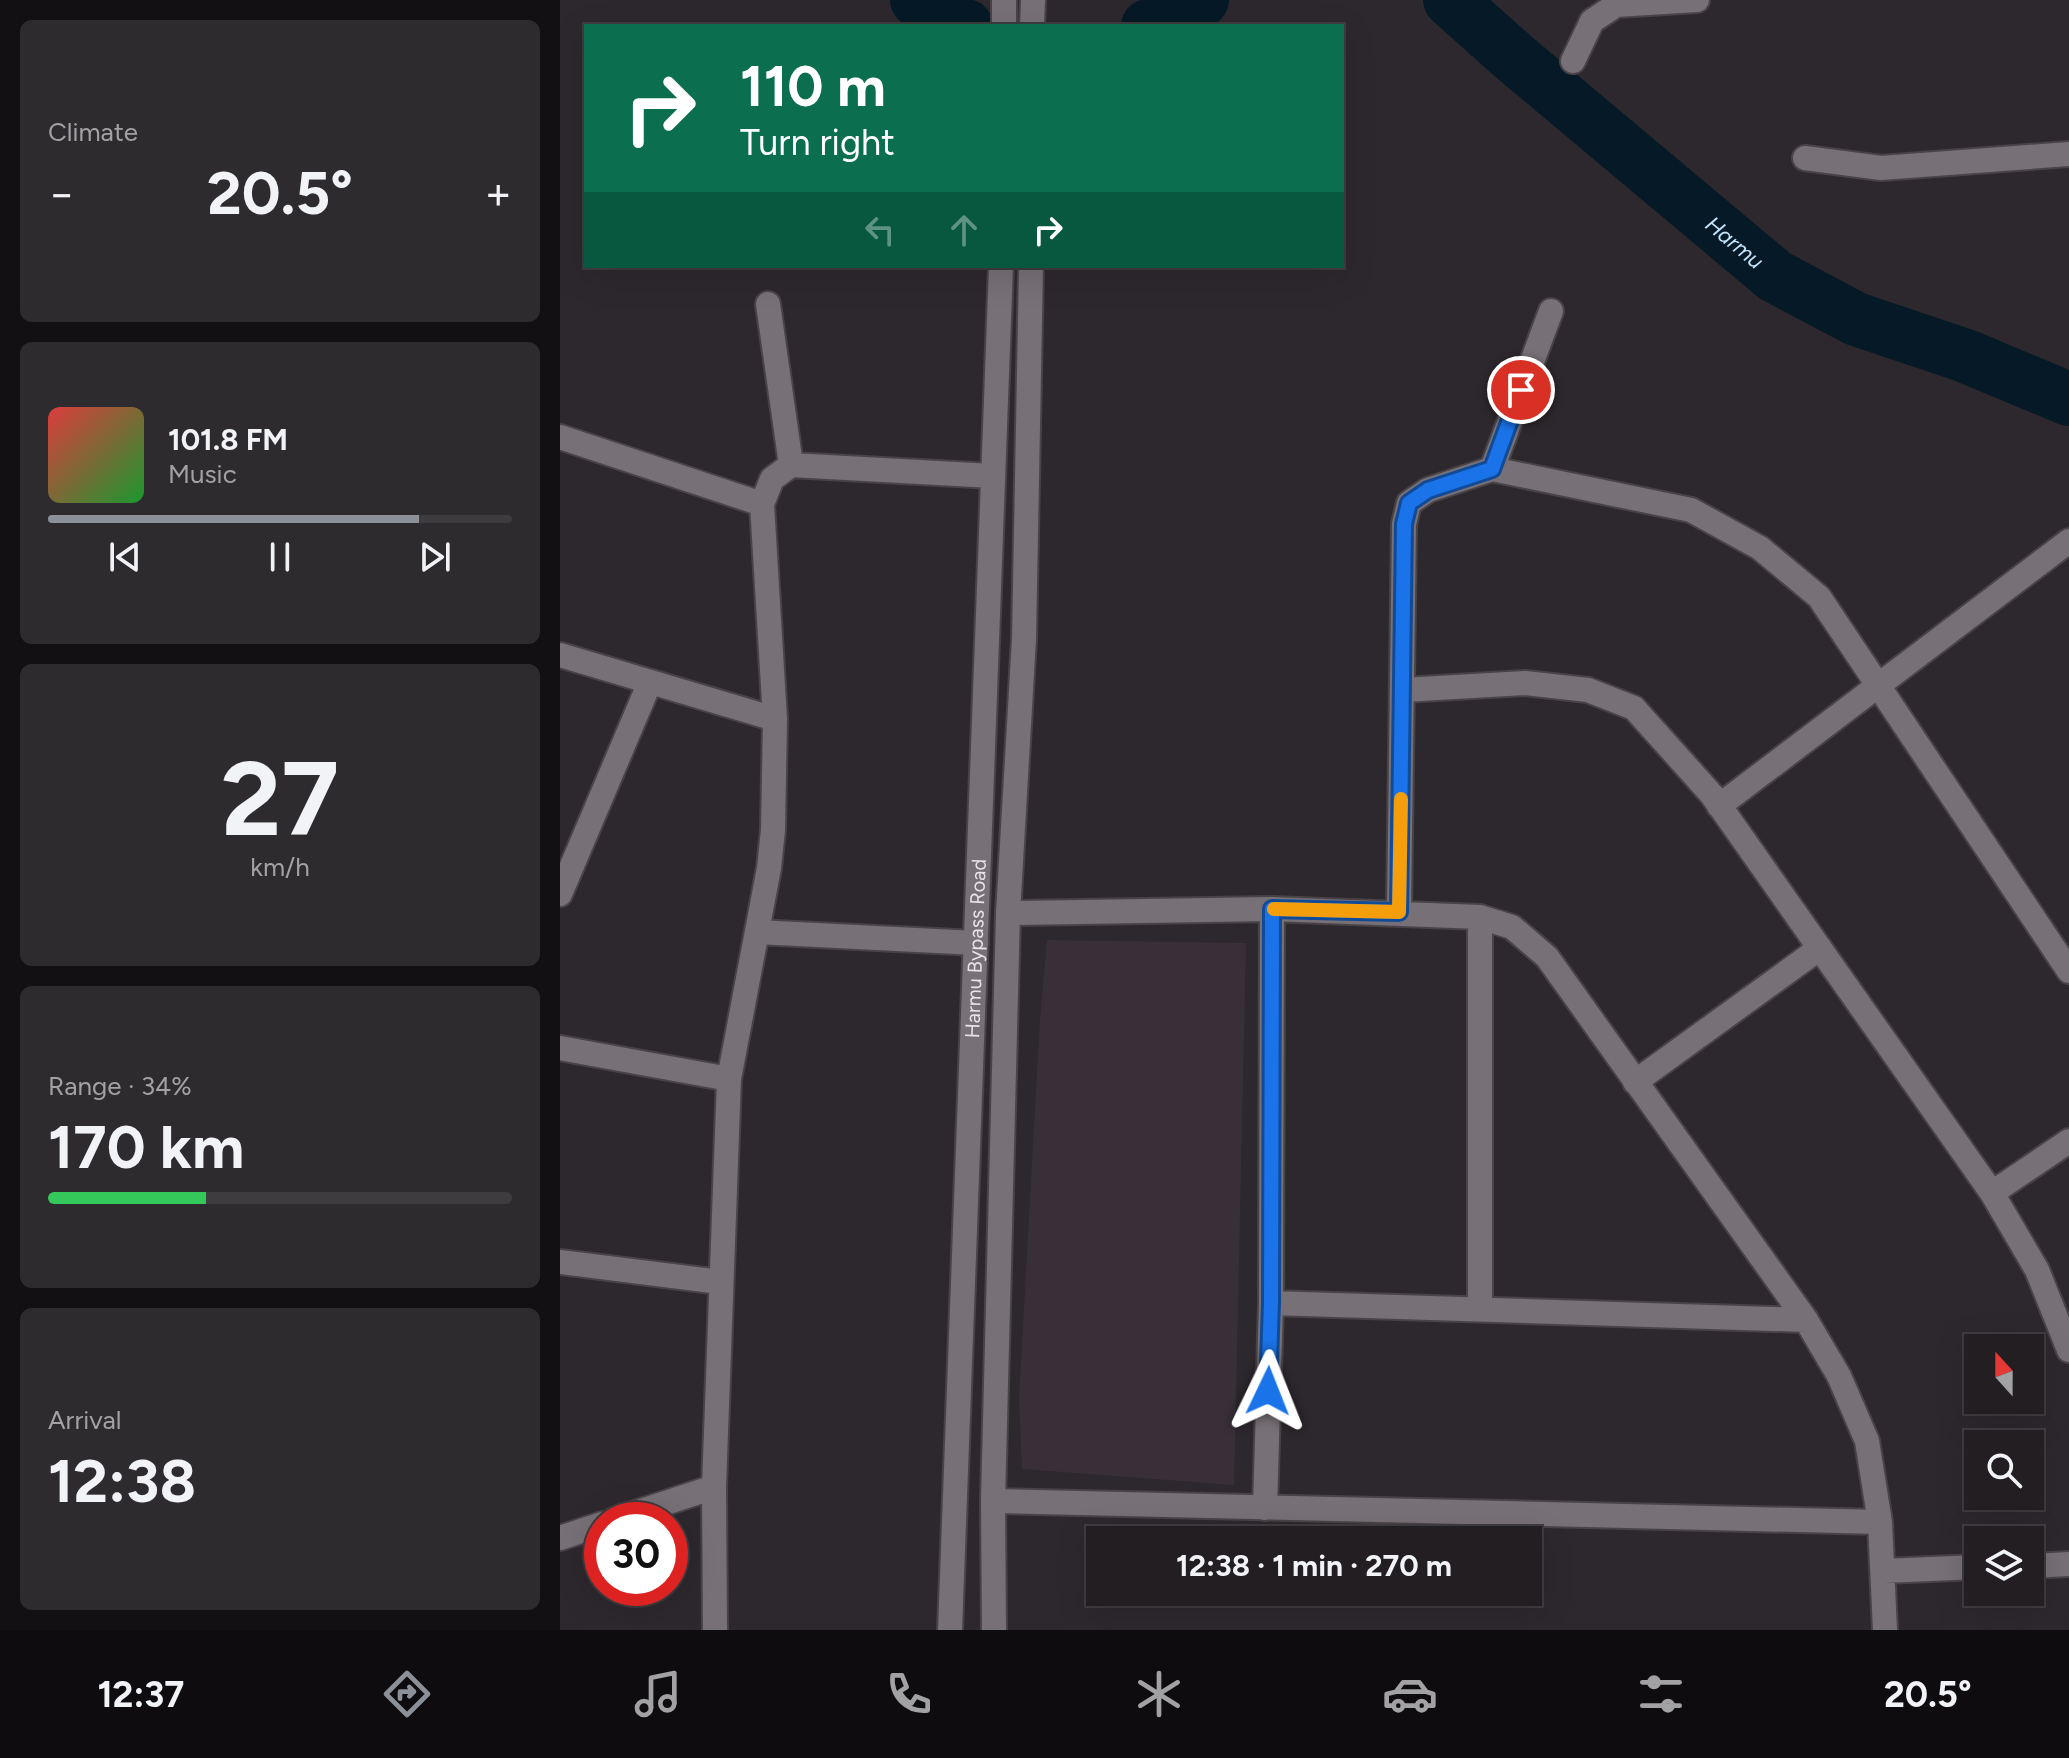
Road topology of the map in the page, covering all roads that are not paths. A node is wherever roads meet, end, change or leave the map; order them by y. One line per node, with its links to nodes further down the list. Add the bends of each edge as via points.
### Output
1 (1004, 0): 4 (street)
2 (1033, 0): 5 (street)
3 (1697, 0): 6 (street, via 1616,5 1592,21)
4 (1004, 24)
5 (1032, 24)
6 (1573, 61)
7 (2069, 154): 8 (street, via 1881,168)
8 (1805, 158)
9 (1001, 268): 16 (street, Harmu Bypass Road)
10 (1031, 268): 28 (street, Harmu Bypass Road, via 1024,639)
11 (768, 304): 14 (street)
12 (1551, 311): 15 (street)
13 (560, 437): 17 (street)
14 (791, 465): 16 (street); 17 (street, via 772,479)
15 (1492, 469): 21 (street, via 1691,510 1760,548 1819,597); 22 (street, via 1428,490 1409,503 1404,524)
16 (993, 476): 31 (street, Harmu Bypass Road)
17 (762, 504): 23 (street)
18 (2069, 541): 21 (street)
19 (560, 655): 20 (street)
20 (650, 682): 23 (street); 25 (street)
21 (1878, 686): 24 (street); 33 (street)
22 (1403, 690): 24 (street, via 1525,683 1588,690 1634,708); 27 (street)
23 (775, 719): 30 (street, via 773,830)
24 (1719, 806): 32 (street)
25 (560, 894)
26 (1272, 909): 27 (street); 28 (street); 41 (street)
27 (1399, 912): 29 (street)
28 (1008, 913): 46 (street, Harmu Bypass Road)
29 (1480, 917): 36 (street, via 1512,927 1547,957); 42 (street)
30 (757, 932): 31 (street); 35 (street)
31 (976, 943): 57 (street, Harmu Bypass Road)
32 (1820, 948): 36 (street); 38 (street)
33 (2069, 971)
34 (560, 1048): 35 (street)
35 (729, 1079): 40 (street)
36 (1635, 1082): 43 (street)
37 (2069, 1141): 38 (street)
38 (1992, 1193): 44 (street, via 2037,1270)
39 (560, 1262): 40 (street)
40 (720, 1282): 45 (street)
41 (1271, 1303): 42 (street); 48 (street)
42 (1480, 1308): 43 (street)
43 (1806, 1320): 49 (street, via 1839,1376 1867,1441)
44 (2069, 1350)
45 (714, 1487): 47 (street); 56 (street)
46 (993, 1501): 48 (street); 58 (street, Harmu Bypass Road)
47 (669, 1502)
48 (1265, 1508): 49 (street)
49 (1880, 1522): 55 (street)
50 (584, 1530): 51 (street)
51 (560, 1538)
52 (2069, 1564): 53 (street)
53 (2044, 1565)
54 (1964, 1568): 55 (street)
55 (1884, 1571): 59 (street)
56 (715, 1630)
57 (950, 1630)
58 (994, 1630)
59 (1885, 1630)

